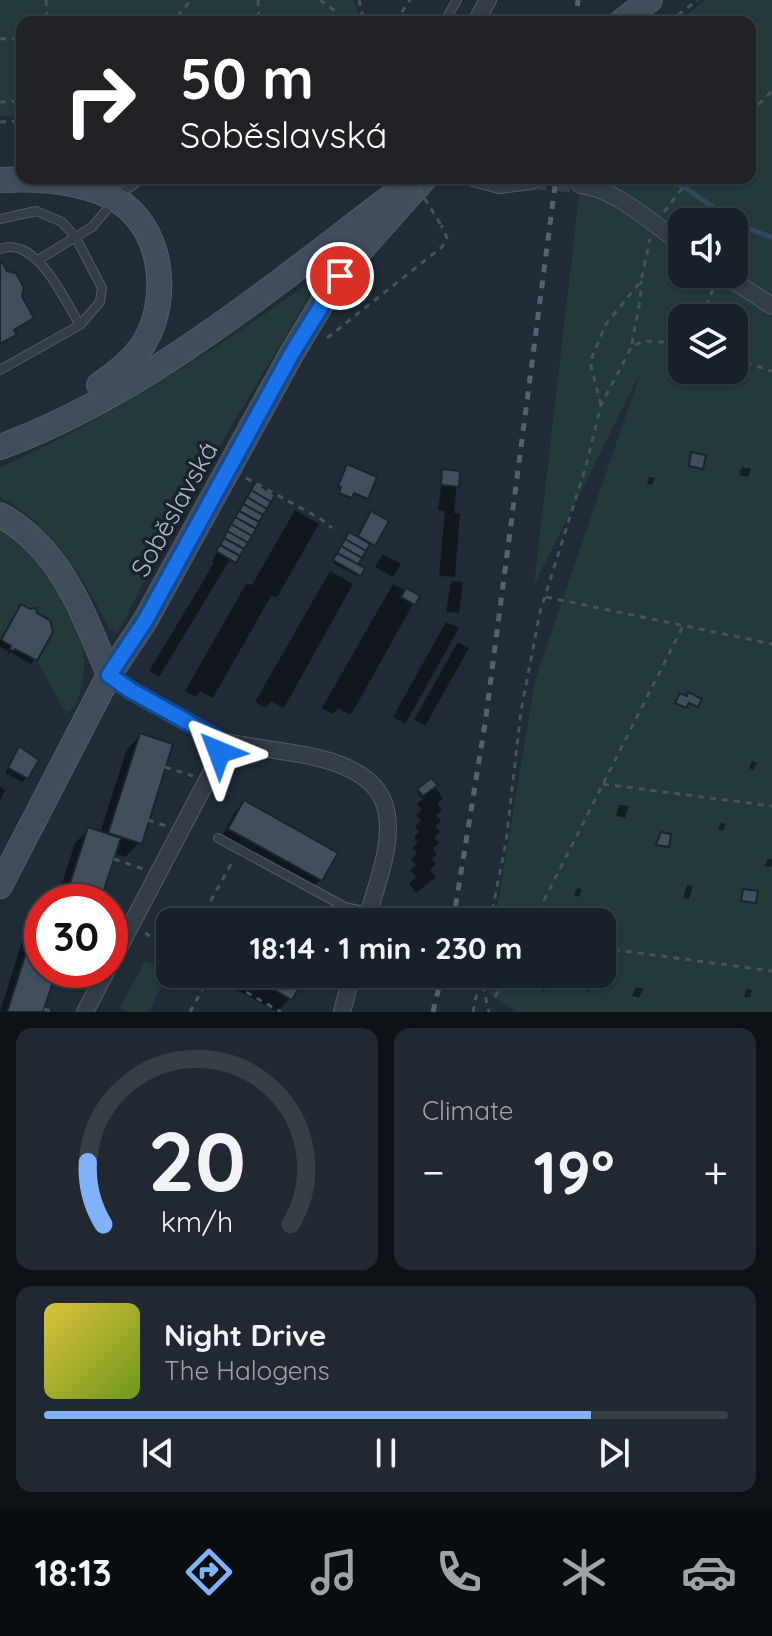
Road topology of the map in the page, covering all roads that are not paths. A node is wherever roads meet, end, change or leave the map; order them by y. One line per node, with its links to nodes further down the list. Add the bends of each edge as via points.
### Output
1 (650, 0): 2 (main road)
2 (629, 16)
3 (68, 184): 8 (main road)
4 (134, 184): 8 (lane)
5 (406, 184): 18 (main road, via 179,351 80,412)
6 (420, 184): 20 (main road, Soběslavská, via 329,291 145,621)
7 (580, 185): 10 (street, via 605,192)
8 (116, 199): 11 (lane); 18 (main road, via 148,231 156,258 158,301 151,328 121,369)
9 (0, 219): 11 (lane, via 36,211 62,222)
10 (668, 234)
11 (76, 238): 13 (lane); 16 (lane, via 102,288 100,302)
12 (0, 249): 13 (lane, via 20,247)
13 (38, 260): 16 (lane)
14 (744, 288): 15 (street)
15 (772, 306)
16 (80, 325): 17 (lane)
17 (0, 370)
18 (4, 445)
19 (0, 515): 20 (main road, via 27,533 62,571)
20 (109, 675): 21 (street); 22 (main road, Soběslavská)
21 (218, 739): 27 (street, via 333,762 372,784 388,825); 28 (street, via 215,765)
22 (30, 828): 24 (main road); 25 (main road, Soběslavská)
23 (218, 838): 26 (lane)
24 (0, 850)
25 (0, 886)
26 (347, 908)
27 (369, 908)
28 (128, 931)
29 (98, 988): 31 (street)
30 (348, 988): 32 (street)
31 (85, 1012)
32 (342, 1012)

